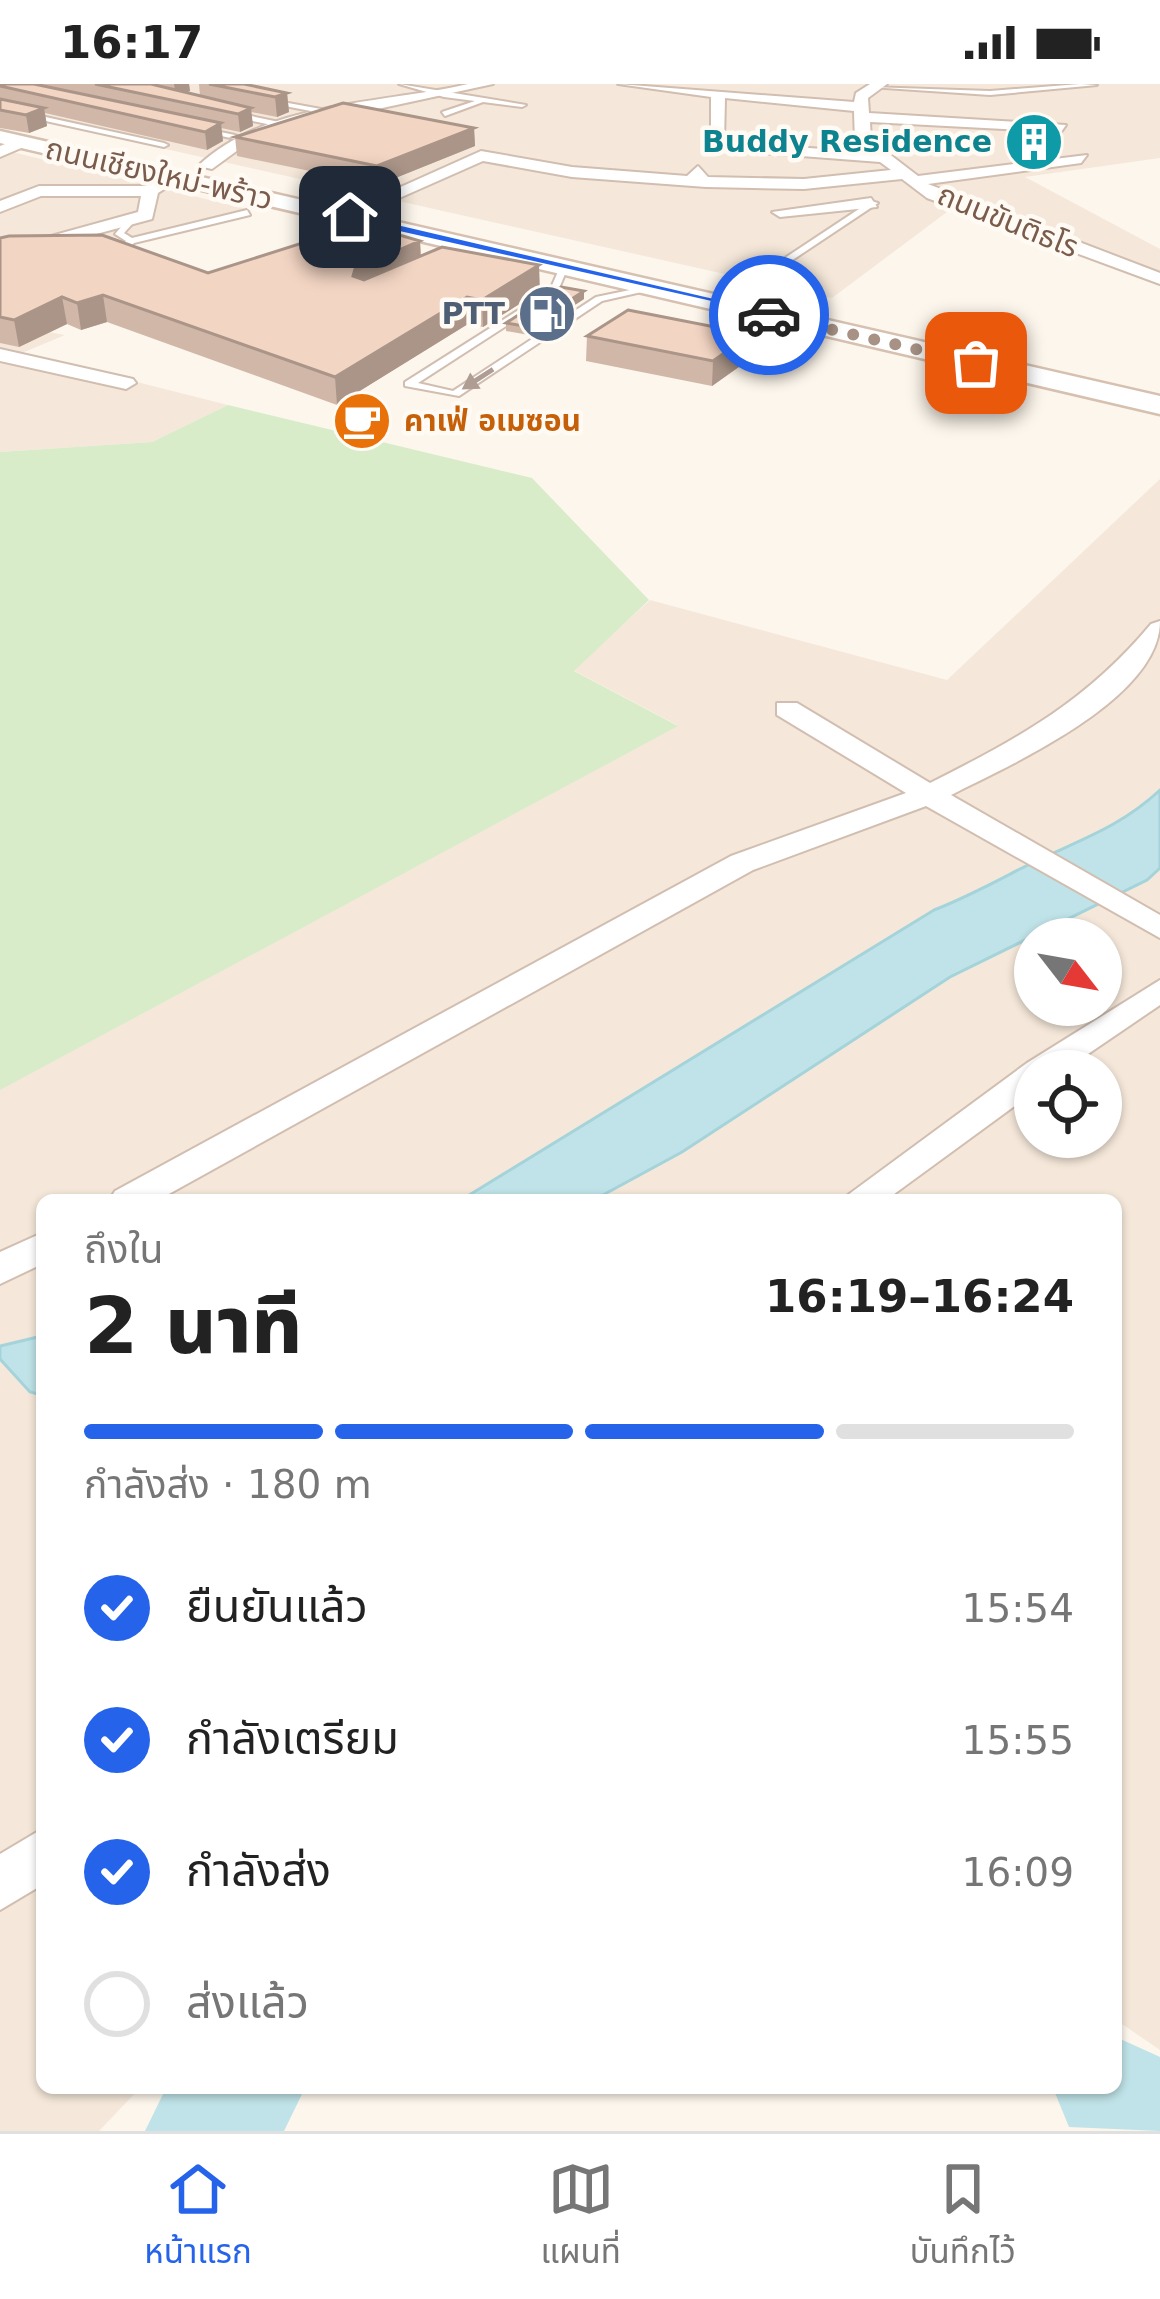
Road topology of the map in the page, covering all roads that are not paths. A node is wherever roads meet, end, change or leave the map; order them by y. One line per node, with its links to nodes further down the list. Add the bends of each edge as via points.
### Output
1 (402, 84): 7 (lane)
2 (626, 84): 9 (street)
3 (826, 84): 10 (street)
4 (1094, 85): 5 (lane)
5 (1031, 88): 8 (lane); 10 (lane)
6 (485, 92): 7 (street); 12 (lane); 16 (lane)
7 (446, 94): 28 (street, via 270,130)
8 (1078, 94)
9 (718, 97): 10 (street); 26 (street, via 716,146)
10 (867, 98): 21 (street); 26 (street, ถนนขันติธโร, via 863,142)
11 (257, 99): 15 (lane)
12 (522, 105)
13 (0, 109): 22 (lane)
14 (216, 111): 19 (lane)
15 (321, 111)
16 (446, 114)
17 (0, 120): 22 (main road, ถนนเชียงใหม่-พร้าว)
18 (113, 122): 22 (lane)
19 (276, 124)
20 (195, 128): 23 (lane)
21 (1061, 128)
22 (81, 132): 25 (lane); 28 (main road, ถนนเชียงใหม่-พร้าว)
23 (235, 136)
24 (8, 144): 29 (main road, ถนนเชียงใหม่-พร้าว)
25 (164, 145)
26 (883, 158): 30 (street, ถนนขันติธโร)
27 (1081, 158): 30 (street)
28 (206, 166): 29 (main road); 35 (main road, ถนนเชียงใหม่-พร้าว)
29 (175, 177): 32 (street); 43 (main road, ถนนเชียงใหม่-พร้าว)
30 (909, 178): 33 (street, ถนนขันติธโร); 35 (street, via 804,184 572,172 481,156)
31 (975, 186): 33 (street)
32 (150, 191): 36 (street, via 39,191); 39 (street, via 146,214)
33 (933, 196): 34 (street); 44 (street, ถนนขันติธโร)
34 (889, 201): 37 (street); 45 (lane)
35 (373, 203): 45 (main road, ถนนเชียงใหม่-พร้าว)
36 (0, 207)
37 (780, 212)
38 (248, 213): 40 (lane)
39 (131, 221): 40 (lane, via 118,234); 41 (street)
40 (131, 242): 42 (lane, via 118,254)
41 (0, 255)
42 (137, 260)
43 (559, 279): 46 (main road, ถนนเชียงใหม่-พร้าว); 47 (lane); 48 (lane)
44 (1160, 279)
45 (746, 287): 51 (main road, ถนนเชียงใหม่-พร้าว)
46 (654, 288): 47 (lane); 53 (main road, ถนนเชียงใหม่-พร้าว)
47 (599, 298): 49 (lane)
48 (491, 331): 49 (lane); 49 (lane, one-way to 48, via 455,394 409,384)
49 (538, 340)
50 (0, 355): 52 (street)
51 (1160, 381)
52 (126, 383)
53 (1160, 405)
54 (1160, 629): 56 (street, via 1120,678 1048,734)
55 (787, 709): 56 (street)
56 (931, 794): 57 (street); 61 (street, via 742,863)
57 (1160, 928)
58 (1160, 990): 59 (street)
59 (1070, 1050)
60 (1014, 1089): 62 (street)
61 (139, 1194)
62 (868, 1194)
63 (36, 1249): 64 (street)
64 (0, 1270)

